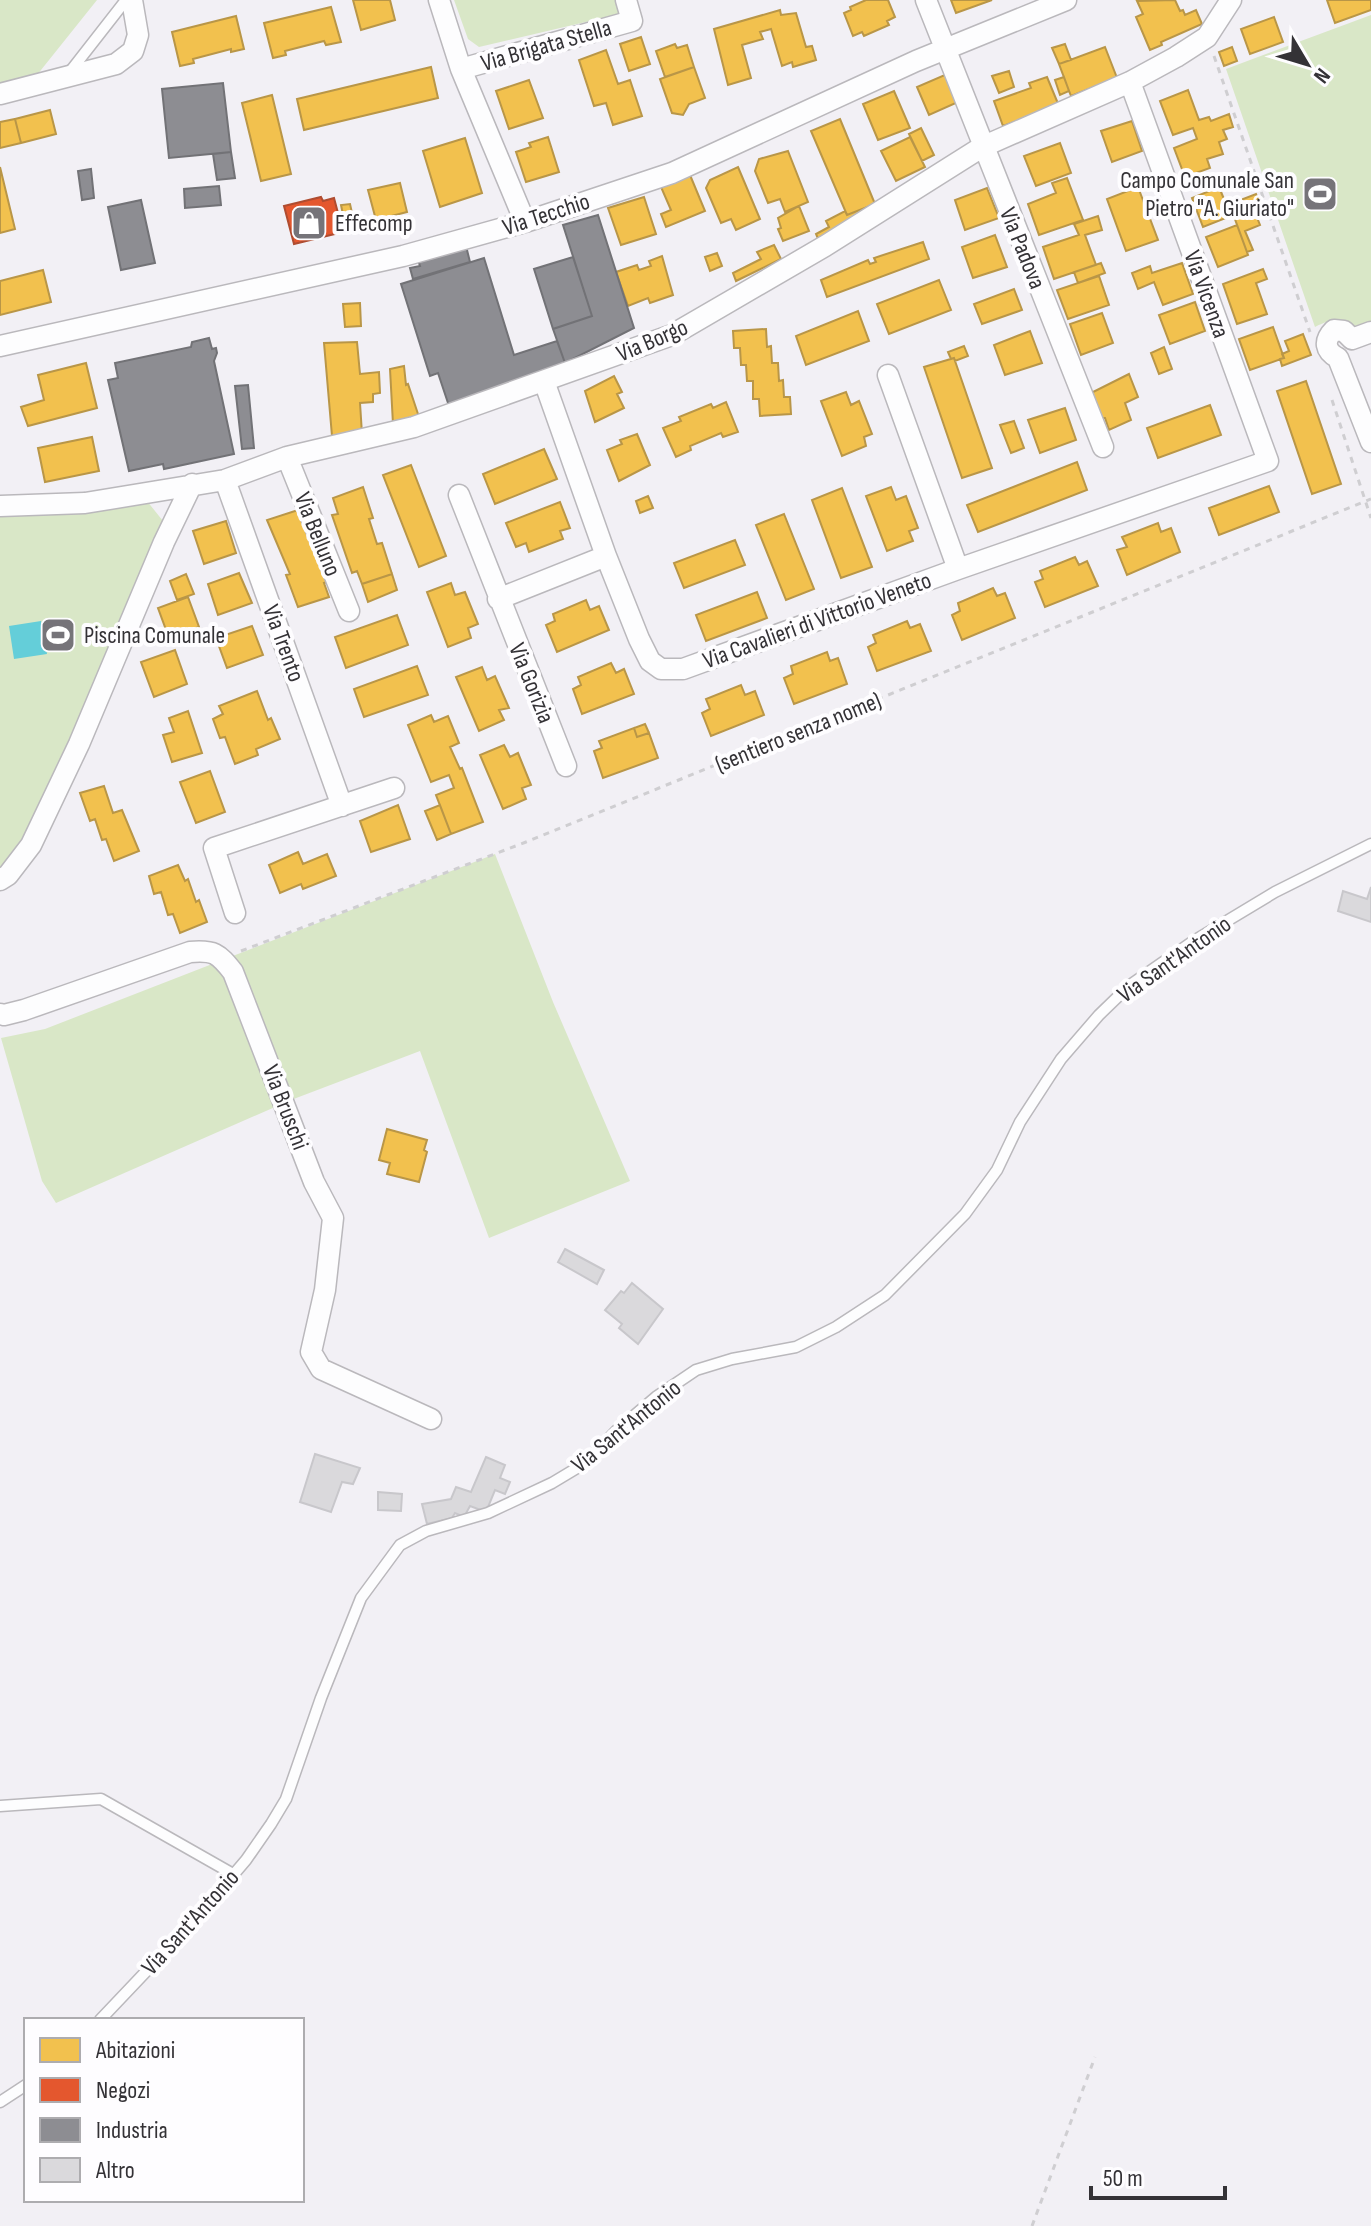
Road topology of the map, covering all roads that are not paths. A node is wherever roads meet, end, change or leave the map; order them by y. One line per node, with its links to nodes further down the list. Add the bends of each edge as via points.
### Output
1 (126, 0): 10 (lane)
2 (132, 0): 10 (street, via 138,35 133,51 116,64)
3 (439, 0): 9 (street, Via Brigata Stella)
4 (626, 0): 9 (street, Via Brigata Stella, via 632,21)
5 (926, 0): 8 (street, Via Padova)
6 (1066, 0): 8 (street, Via Tecchio)
7 (1231, 0): 11 (street, Via Borgo, via 1207,37)
8 (945, 49): 13 (street, Via Padova); 14 (street, Via Tecchio, via 672,173)
9 (461, 69): 14 (street, Via Brigata Stella)
10 (66, 77): 12 (street)
11 (1130, 82): 13 (street, Via Borgo); 22 (street, Via Vicenza)
12 (0, 94)
13 (982, 147): 18 (street, Via Borgo, via 672,335); 20 (street, Via Padova)
14 (525, 222): 16 (street, Via Tecchio, via 403,256)
15 (1371, 332): 19 (street, via 1352,339 1334,330 1326,345 1338,358)
16 (0, 346)
17 (888, 375): 28 (street)
18 (544, 381): 21 (street, Via Borgo, via 414,427); 27 (street, Via Cavalieri di Vittorio Veneto)
19 (1371, 442)
20 (1103, 447)
21 (287, 457): 23 (street, Via Borgo); 30 (street, Via Belluno)
22 (1268, 461): 28 (street, Via Cavalieri di Vittorio Veneto)
23 (225, 480): 24 (street, Via Borgo); 33 (street, Via Trento)
24 (192, 484): 26 (street, Via Borgo, via 85,503); 35 (street, via 31,845)
25 (459, 495): 29 (street, Via Gorizia)
26 (0, 506)
27 (606, 556): 28 (street, Via Cavalieri di Vittorio Veneto, via 639,639 650,661 661,669 683,669); 29 (street)
28 (958, 569)
29 (498, 599): 31 (street, Via Gorizia)
30 (349, 611)
31 (566, 766)
32 (394, 788): 33 (street)
33 (342, 806): 36 (street, via 214,848)
34 (1371, 844): 40 (lane, Via Sant'Antonio, via 1275,892 1130,985 1061,1059 1020,1122 997,1170 965,1214 885,1295 796,1347 696,1370 656,1397 587,1462 552,1483 400,1545 361,1598 286,1799)
35 (0, 880)
36 (235, 913)
37 (0, 1014): 38 (street, Via Bruschi, via 190,952 210,950 222,958 233,972 314,1182 333,1218 311,1352 321,1369)
38 (431, 1419)
39 (0, 1806): 40 (lane, via 101,1799)
40 (233, 1874): 41 (lane, Via Sant'Antonio)
41 (102, 2018)
42 (24, 2086): 43 (lane)
43 (0, 2102)

